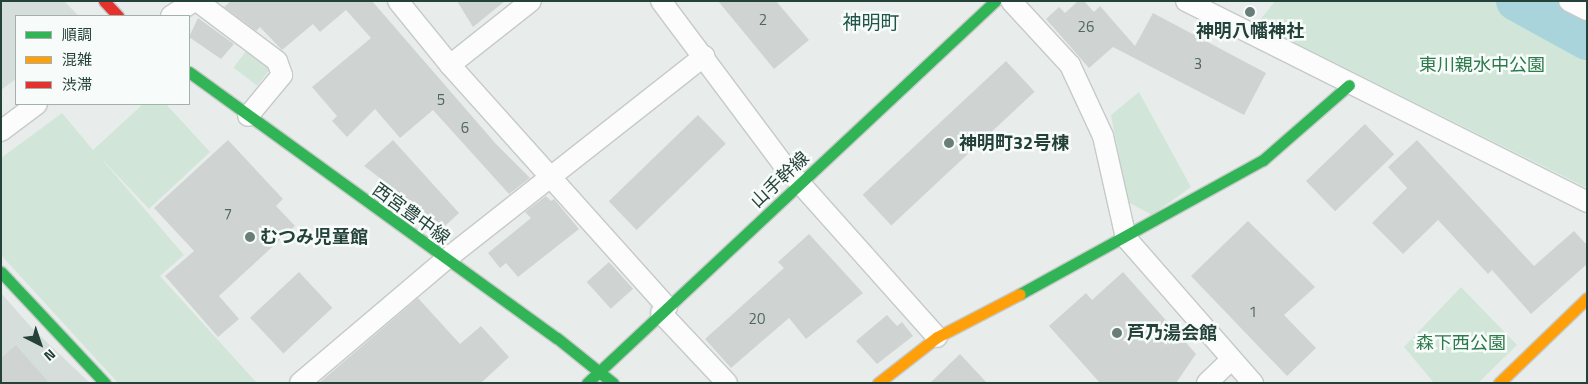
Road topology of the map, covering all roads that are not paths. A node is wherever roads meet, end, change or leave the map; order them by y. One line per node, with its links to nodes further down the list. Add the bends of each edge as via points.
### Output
1 (104, 1): 11 (street)
2 (195, 1): 12 (street); 18 (street, via 278,61 282,75)
3 (398, 1): 14 (street)
4 (531, 1): 14 (street)
5 (661, 1): 13 (street)
6 (995, 1): 21 (street, 山手幹線)
7 (1011, 1): 23 (street, via 1070,65 1103,136 1121,202)
8 (1186, 1): 16 (street)
9 (1569, 1): 10 (street)
10 (1587, 10)
11 (117, 15)
12 (173, 15)
13 (704, 56): 20 (street); 21 (street)
14 (450, 65): 20 (street)
15 (190, 73): 18 (street, 西宮豊中線)
16 (1349, 85): 22 (street); 23 (street, via 1263,160)
17 (36, 105): 19 (street)
18 (248, 116): 24 (street, 西宮豊中線)
19 (1, 131)
20 (551, 178): 24 (street); 27 (street)
21 (802, 185): 27 (street, 山手幹線); 28 (street)
22 (1587, 202)
23 (1126, 238): 28 (street); 29 (street)
24 (445, 260): 30 (street, 西宮豊中線); 32 (street)
25 (1, 272): 31 (street)
26 (1587, 298): 39 (street)
27 (664, 310): 30 (street, 山手幹線); 35 (street)
28 (938, 337): 36 (street)
29 (1231, 360): 37 (street); 38 (street)
30 (599, 372): 33 (street, 山手幹線); 34 (street, 西宮豊中線)
31 (105, 383)
32 (300, 383)
33 (587, 383)
34 (613, 383)
35 (727, 383)
36 (878, 383)
37 (1207, 383)
38 (1253, 383)
39 (1499, 383)

